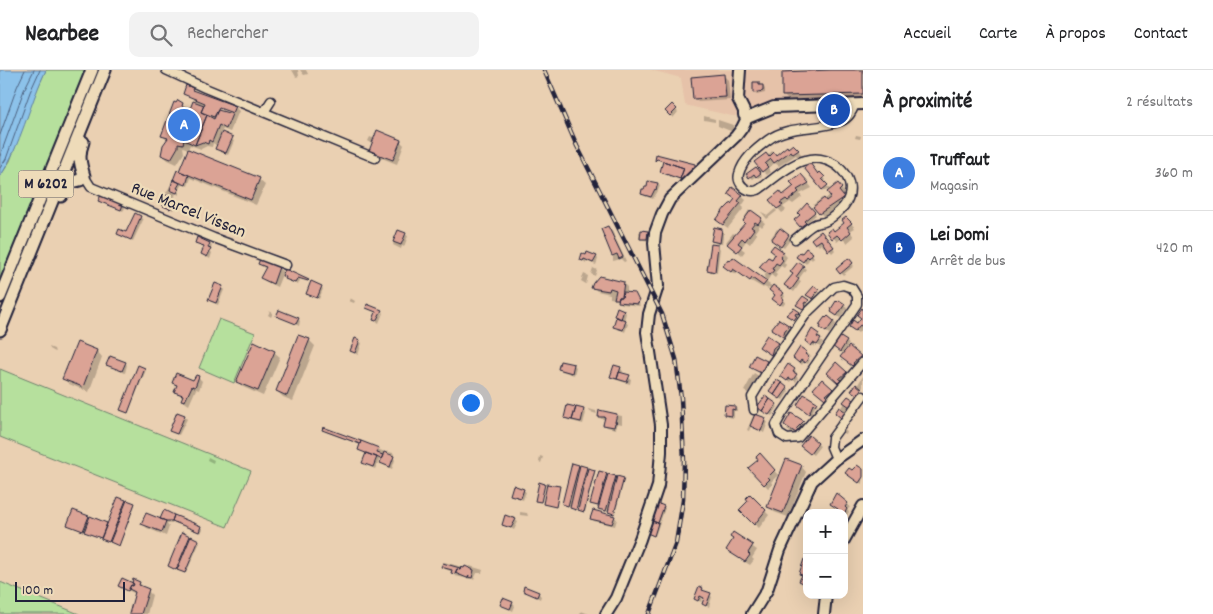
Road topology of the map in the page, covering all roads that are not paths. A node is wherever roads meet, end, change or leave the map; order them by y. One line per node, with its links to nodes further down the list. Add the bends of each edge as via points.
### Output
1 (92, 70): 15 (main road, M 6202)
2 (105, 70): 9 (main road, M 6202)
3 (166, 70): 7 (street)
4 (740, 70): 8 (street, via 738,99)
5 (271, 101): 7 (street)
6 (859, 104): 8 (street, via 781,106); 13 (street, via 840,122 799,128 770,138 746,159 739,172 740,184 752,191 806,160 822,159 844,170 851,189 845,205 825,222 814,224)
7 (264, 112): 10 (street)
8 (748, 114): 25 (street, via 736,136 670,199 656,226 654,243 658,286 647,332 661,425 660,472 640,539 616,598)
9 (87, 115): 11 (main road, via 88,125 79,160); 12 (main road, M 6202)
10 (375, 158)
11 (84, 176): 12 (main road, via 68,183); 14 (street, Rue Marcel Vissan, via 91,187)
12 (47, 216): 16 (main road, M 6202)
13 (795, 239)
14 (286, 265)
15 (0, 297)
16 (0, 330)
17 (863, 362): 19 (street, via 798,438 787,439 779,434 776,425 782,414 857,304 852,288 834,287 806,312 771,364 752,397)
18 (863, 396): 21 (street, via 832,438 830,447)
19 (754, 410)
20 (863, 440): 21 (street)
21 (836, 459): 26 (street, via 806,492 775,562 767,590)
22 (863, 506): 23 (street)
23 (848, 533)
24 (826, 599): 27 (street)
25 (606, 614)
26 (752, 614)
27 (824, 614)

